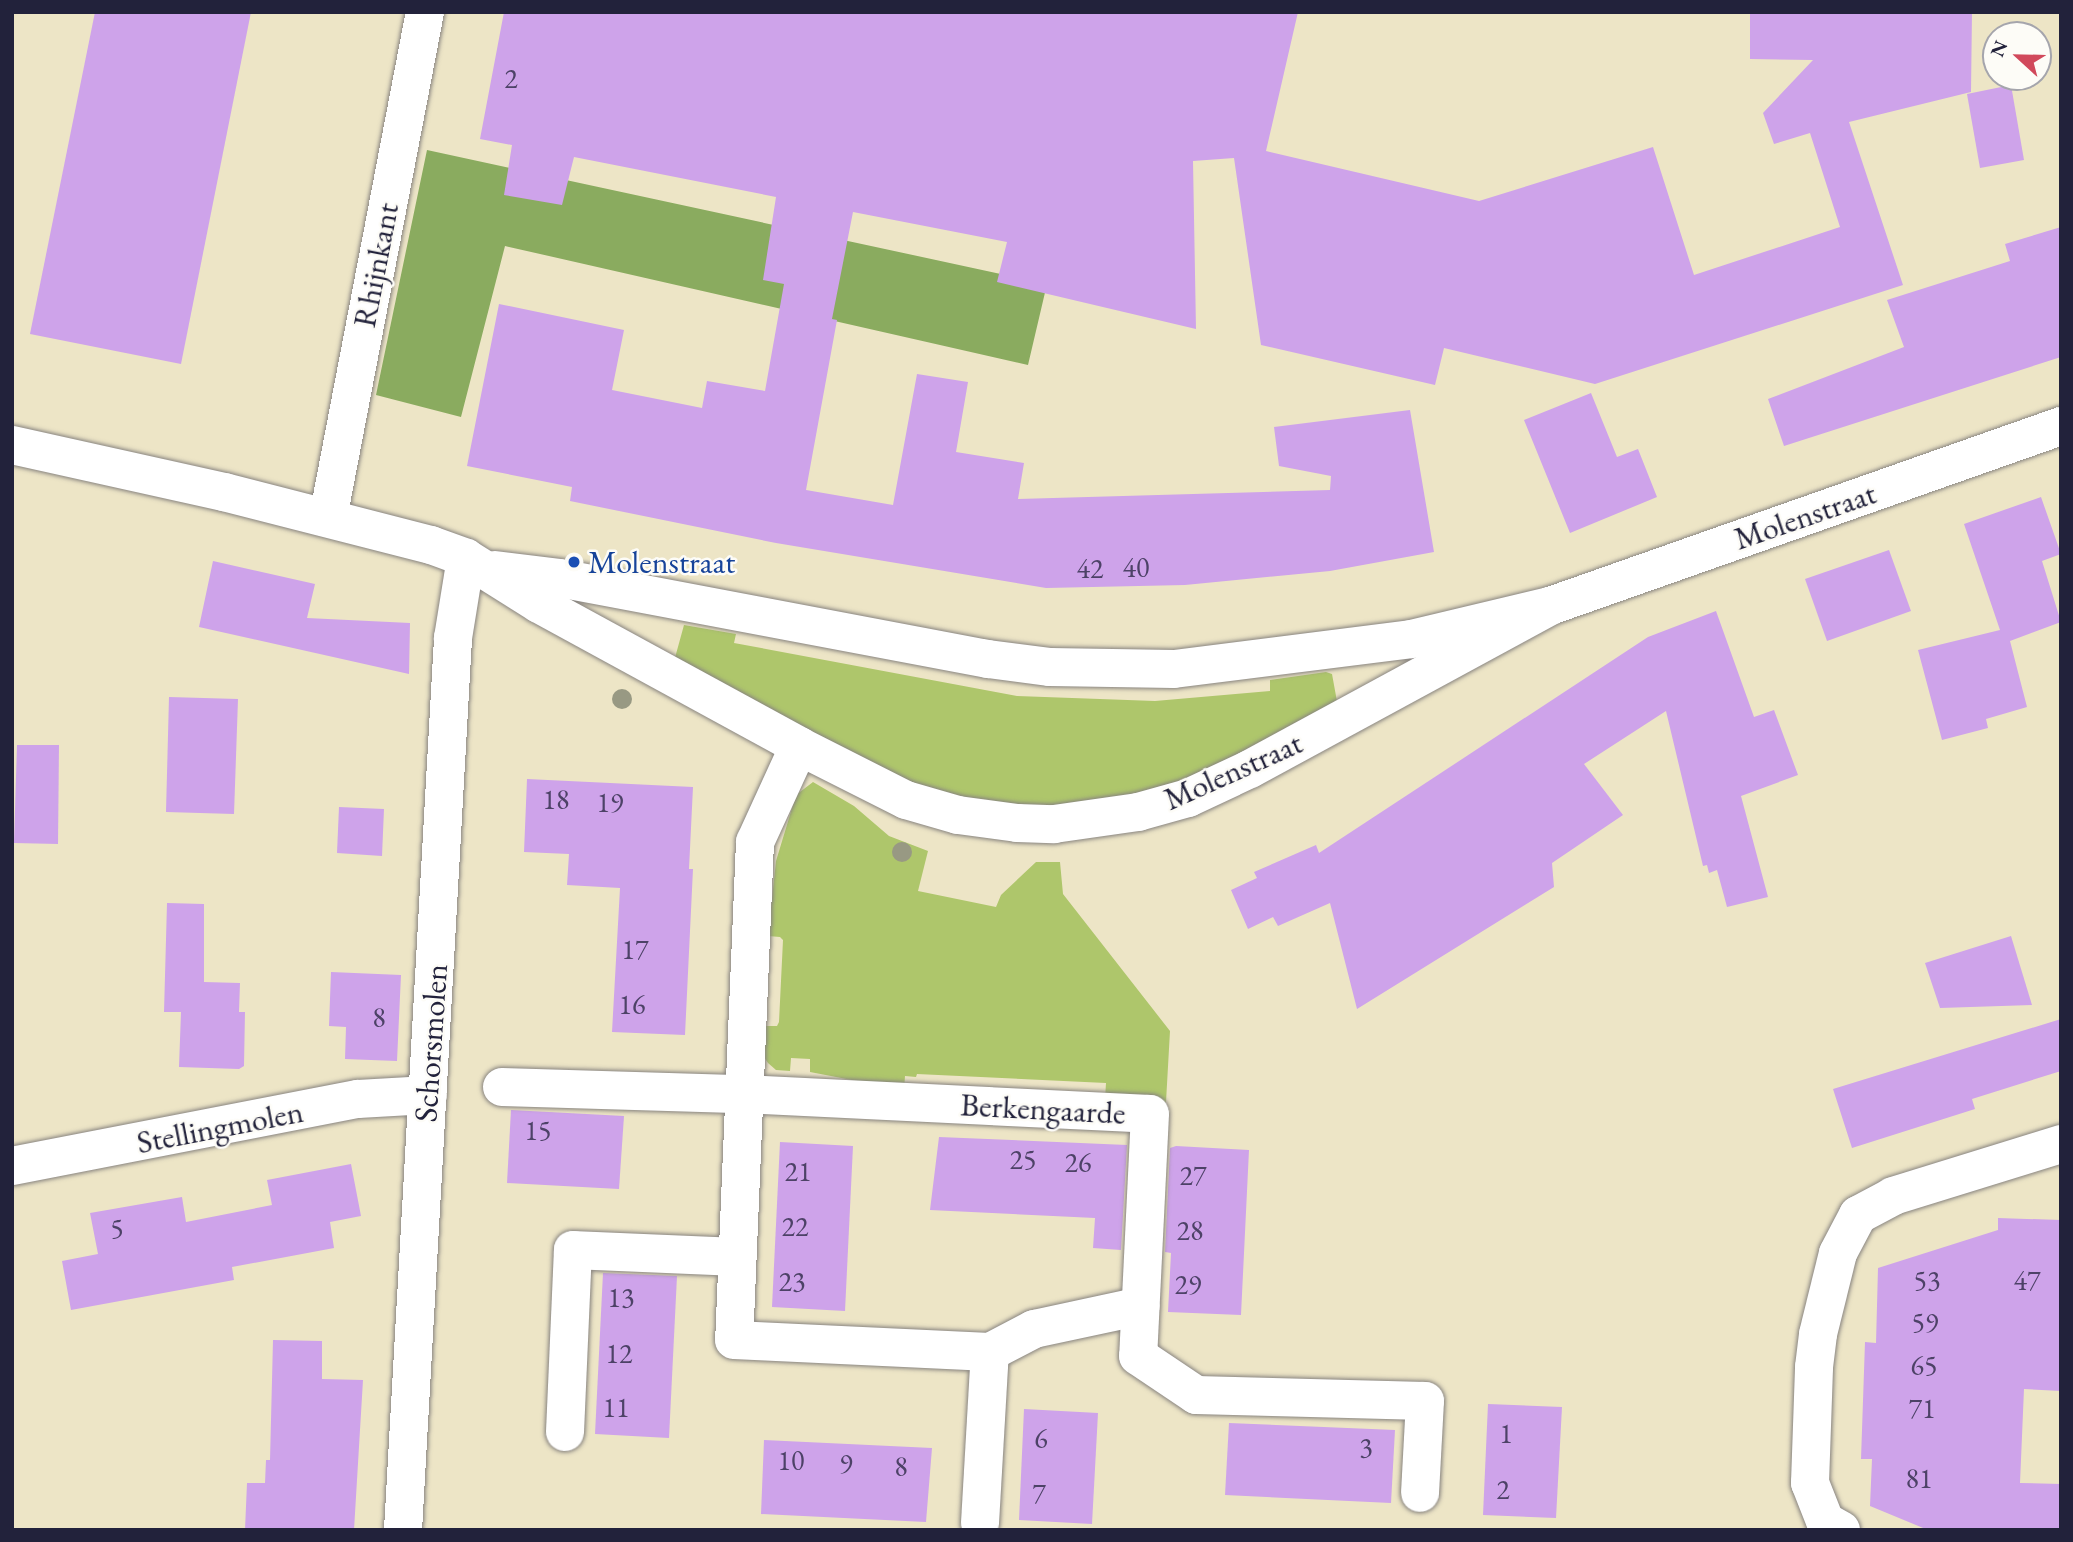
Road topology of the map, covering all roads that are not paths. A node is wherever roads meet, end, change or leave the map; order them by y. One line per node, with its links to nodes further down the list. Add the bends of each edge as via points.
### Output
1 (425, 12): 4 (street, Rhijnkant)
2 (2061, 426): 6 (street, Molenstraat)
3 (12, 446): 4 (street, Molenstraat)
4 (328, 518): 5 (street, Molenstraat, via 431,545)
5 (476, 563): 6 (street, Molenstraat, via 1050,667 1174,668 1411,639); 7 (street, Molenstraat, via 539,604); 10 (street, Schorsmolen, via 453,638)
6 (1550, 606): 7 (street, Molenstraat, via 1250,769 1188,798 1138,812 1054,824 958,815 906,800)
7 (799, 746): 9 (street, via 755,842)
8 (502, 1087): 9 (street, Berkengaarde)
9 (743, 1094): 13 (street); 14 (street, Berkengaarde, via 1150,1114)
10 (428, 1095): 12 (street, Stellingmolen, via 358,1099); 20 (street, Schorsmolen)
11 (2061, 1144): 19 (street, via 1893,1196 1858,1215 1838,1253 1814,1367 1810,1483)
12 (12, 1166)
13 (737, 1258): 15 (street, via 734,1340); 16 (street, via 573,1250)
14 (1141, 1306): 15 (street, via 1034,1329); 17 (street, Berkengaarde, via 1138,1356 1196,1395 1425,1401)
15 (990, 1352): 18 (street)
16 (565, 1432)
17 (1420, 1493)
18 (980, 1523)
19 (1830, 1527)
20 (403, 1530)

